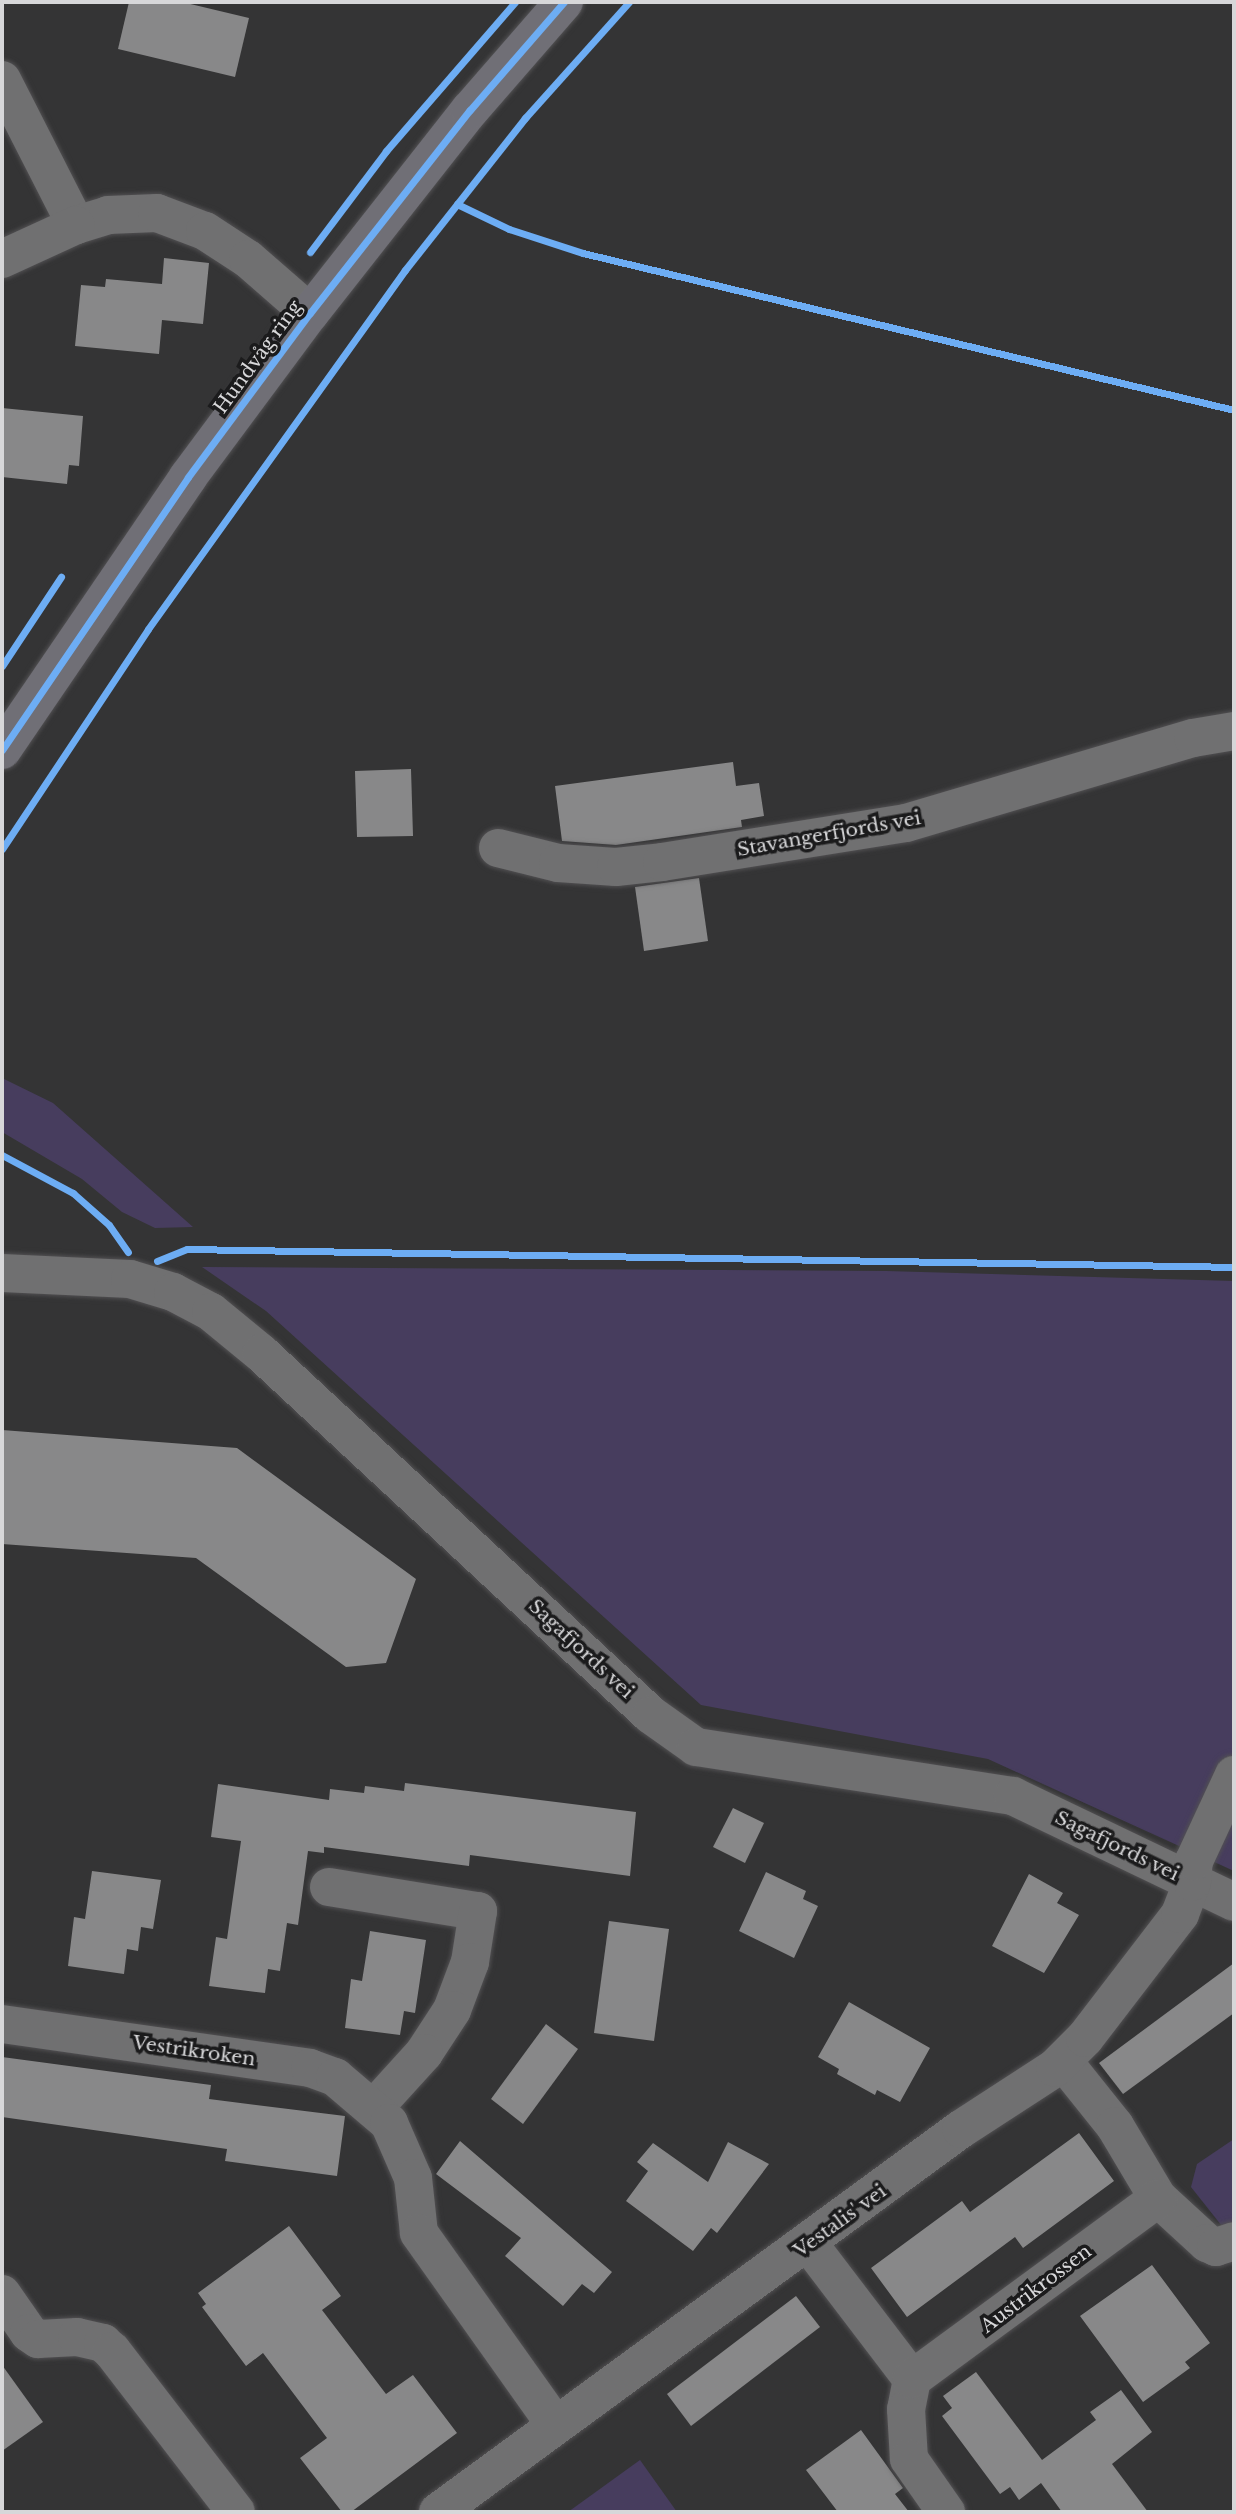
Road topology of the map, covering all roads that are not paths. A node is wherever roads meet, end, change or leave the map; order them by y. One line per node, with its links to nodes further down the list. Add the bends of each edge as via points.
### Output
1 (564, 2): 5 (main road, Hundvåg ring, via 462,120)
2 (4, 91): 3 (street)
3 (76, 225): 4 (street); 5 (street, via 108,215 157,214 205,231 248,258)
4 (2, 259)
5 (310, 313): 7 (main road, Hundvåg ring, via 188,477)
6 (1234, 731): 8 (street, Stavangerfjords vei, via 1193,738 906,823 662,862 616,867 558,863)
7 (2, 750)
8 (498, 848)
9 (2, 1273): 11 (street, Sagafjords vei, via 130,1279 173,1292 211,1312 271,1362 651,1715 696,1747 1013,1796)
10 (1234, 1775): 11 (street, Vestalis' vei, via 1194,1861)
11 (1192, 1882): 13 (street, Sagafjords vei); 15 (street, Vestalis' vei, via 1180,1914)
12 (329, 1887): 16 (street, via 478,1911 470,1962 452,2010 424,2053)
13 (1234, 1902)
14 (2, 2024): 16 (street, Vestrikroken, via 310,2068 335,2077)
15 (1063, 2061): 17 (street, via 1115,2126); 19 (street, Vestalis' vei, via 961,2129)
16 (375, 2107): 22 (street, Vestrikroken, via 407,2157 419,2233)
17 (1158, 2198): 18 (street, via 1207,2243 1216,2247); 21 (street, Austrikrossen)
18 (1234, 2241)
19 (809, 2244): 21 (street); 22 (street, Vestalis' vei)
20 (2, 2294): 23 (street, via 38,2339 77,2337 103,2343 112,2351)
21 (912, 2379): 25 (street, via 906,2409 909,2459)
22 (554, 2423): 24 (street, Vestalis' vei)
23 (236, 2512)
24 (438, 2512)
25 (946, 2512)

